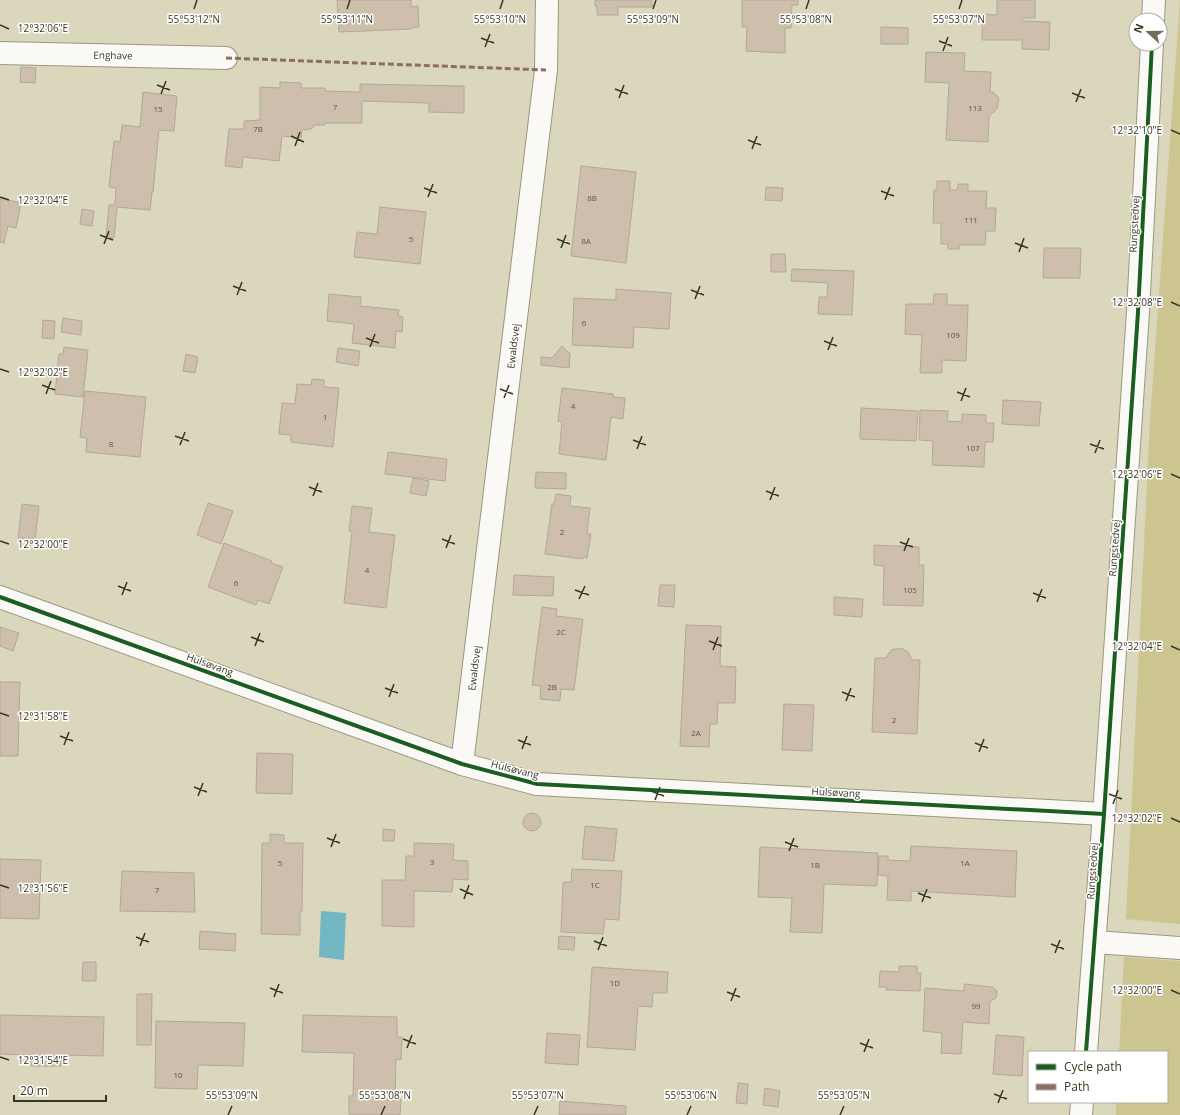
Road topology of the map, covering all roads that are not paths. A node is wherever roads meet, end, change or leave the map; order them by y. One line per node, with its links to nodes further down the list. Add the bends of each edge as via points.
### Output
1 (547, 0): 8 (street, Ewaldsvej, via 546,70)
2 (1154, 0): 3 (street)
3 (1153, 12)
4 (1152, 52): 9 (street, Rungstedvej, via 1138,304)
5 (0, 53): 6 (street, Enghave)
6 (226, 58)
7 (0, 596): 8 (street, Hulsøvang)
8 (462, 764): 9 (street, Hulsøvang, via 537,784)
9 (1104, 814): 10 (street, Rungstedvej)
10 (1095, 942): 11 (street); 12 (street, Rungstedvej)
11 (1180, 948)
12 (1086, 1051)
13 (1082, 1103): 14 (street)
14 (1081, 1115)

